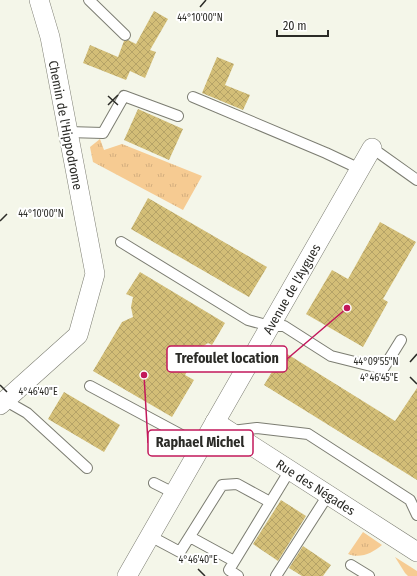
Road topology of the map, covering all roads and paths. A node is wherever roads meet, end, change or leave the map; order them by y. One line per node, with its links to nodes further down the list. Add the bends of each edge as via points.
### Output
1 (39, 0): 6 (street, Chemin de l'Hippodrome, via 50,38)
2 (89, 0): 3 (lane)
3 (125, 35)
4 (193, 97): 8 (lane)
5 (178, 116): 6 (lane, via 124,96 103,133)
6 (68, 132): 14 (street, Chemin de l'Hippodrome, via 95,274 78,335)
7 (372, 148): 8 (street, Avenue de l'Aygues); 9 (lane)
8 (360, 169): 11 (street, Avenue de l'Aygues)
9 (417, 180)
10 (121, 242): 11 (lane, via 248,320)
11 (270, 326): 12 (lane, via 284,326 332,356 383,369); 15 (street, Avenue de l'Aygues)
12 (401, 340)
13 (90, 386): 16 (lane)
14 (3, 403): 17 (lane, via 27,413)
15 (223, 426): 16 (street, Avenue de l'Aygues); 18 (street, Rue des Négades); 23 (lane, via 308,434 410,500)
16 (202, 446): 20 (street, Avenue de l'Aygues)
17 (87, 468)
18 (290, 470): 21 (street, Rue des Négades); 22 (lane)
19 (154, 482): 20 (lane)
20 (174, 493): 24 (street, Avenue de l'Aygues)
21 (328, 495): 26 (street, Rue des Négades); 31 (lane)
22 (270, 502): 25 (lane, via 237,484 222,485); 27 (lane)
23 (417, 515)
24 (150, 536): 25 (lane, via 180,552); 29 (street, Avenue de l'Aygues)
25 (190, 536): 27 (lane)
26 (416, 550)
27 (234, 561): 30 (lane, via 229,570)
28 (351, 565): 32 (lane)
29 (128, 576)
30 (238, 576)
31 (276, 576)
32 (370, 576)

